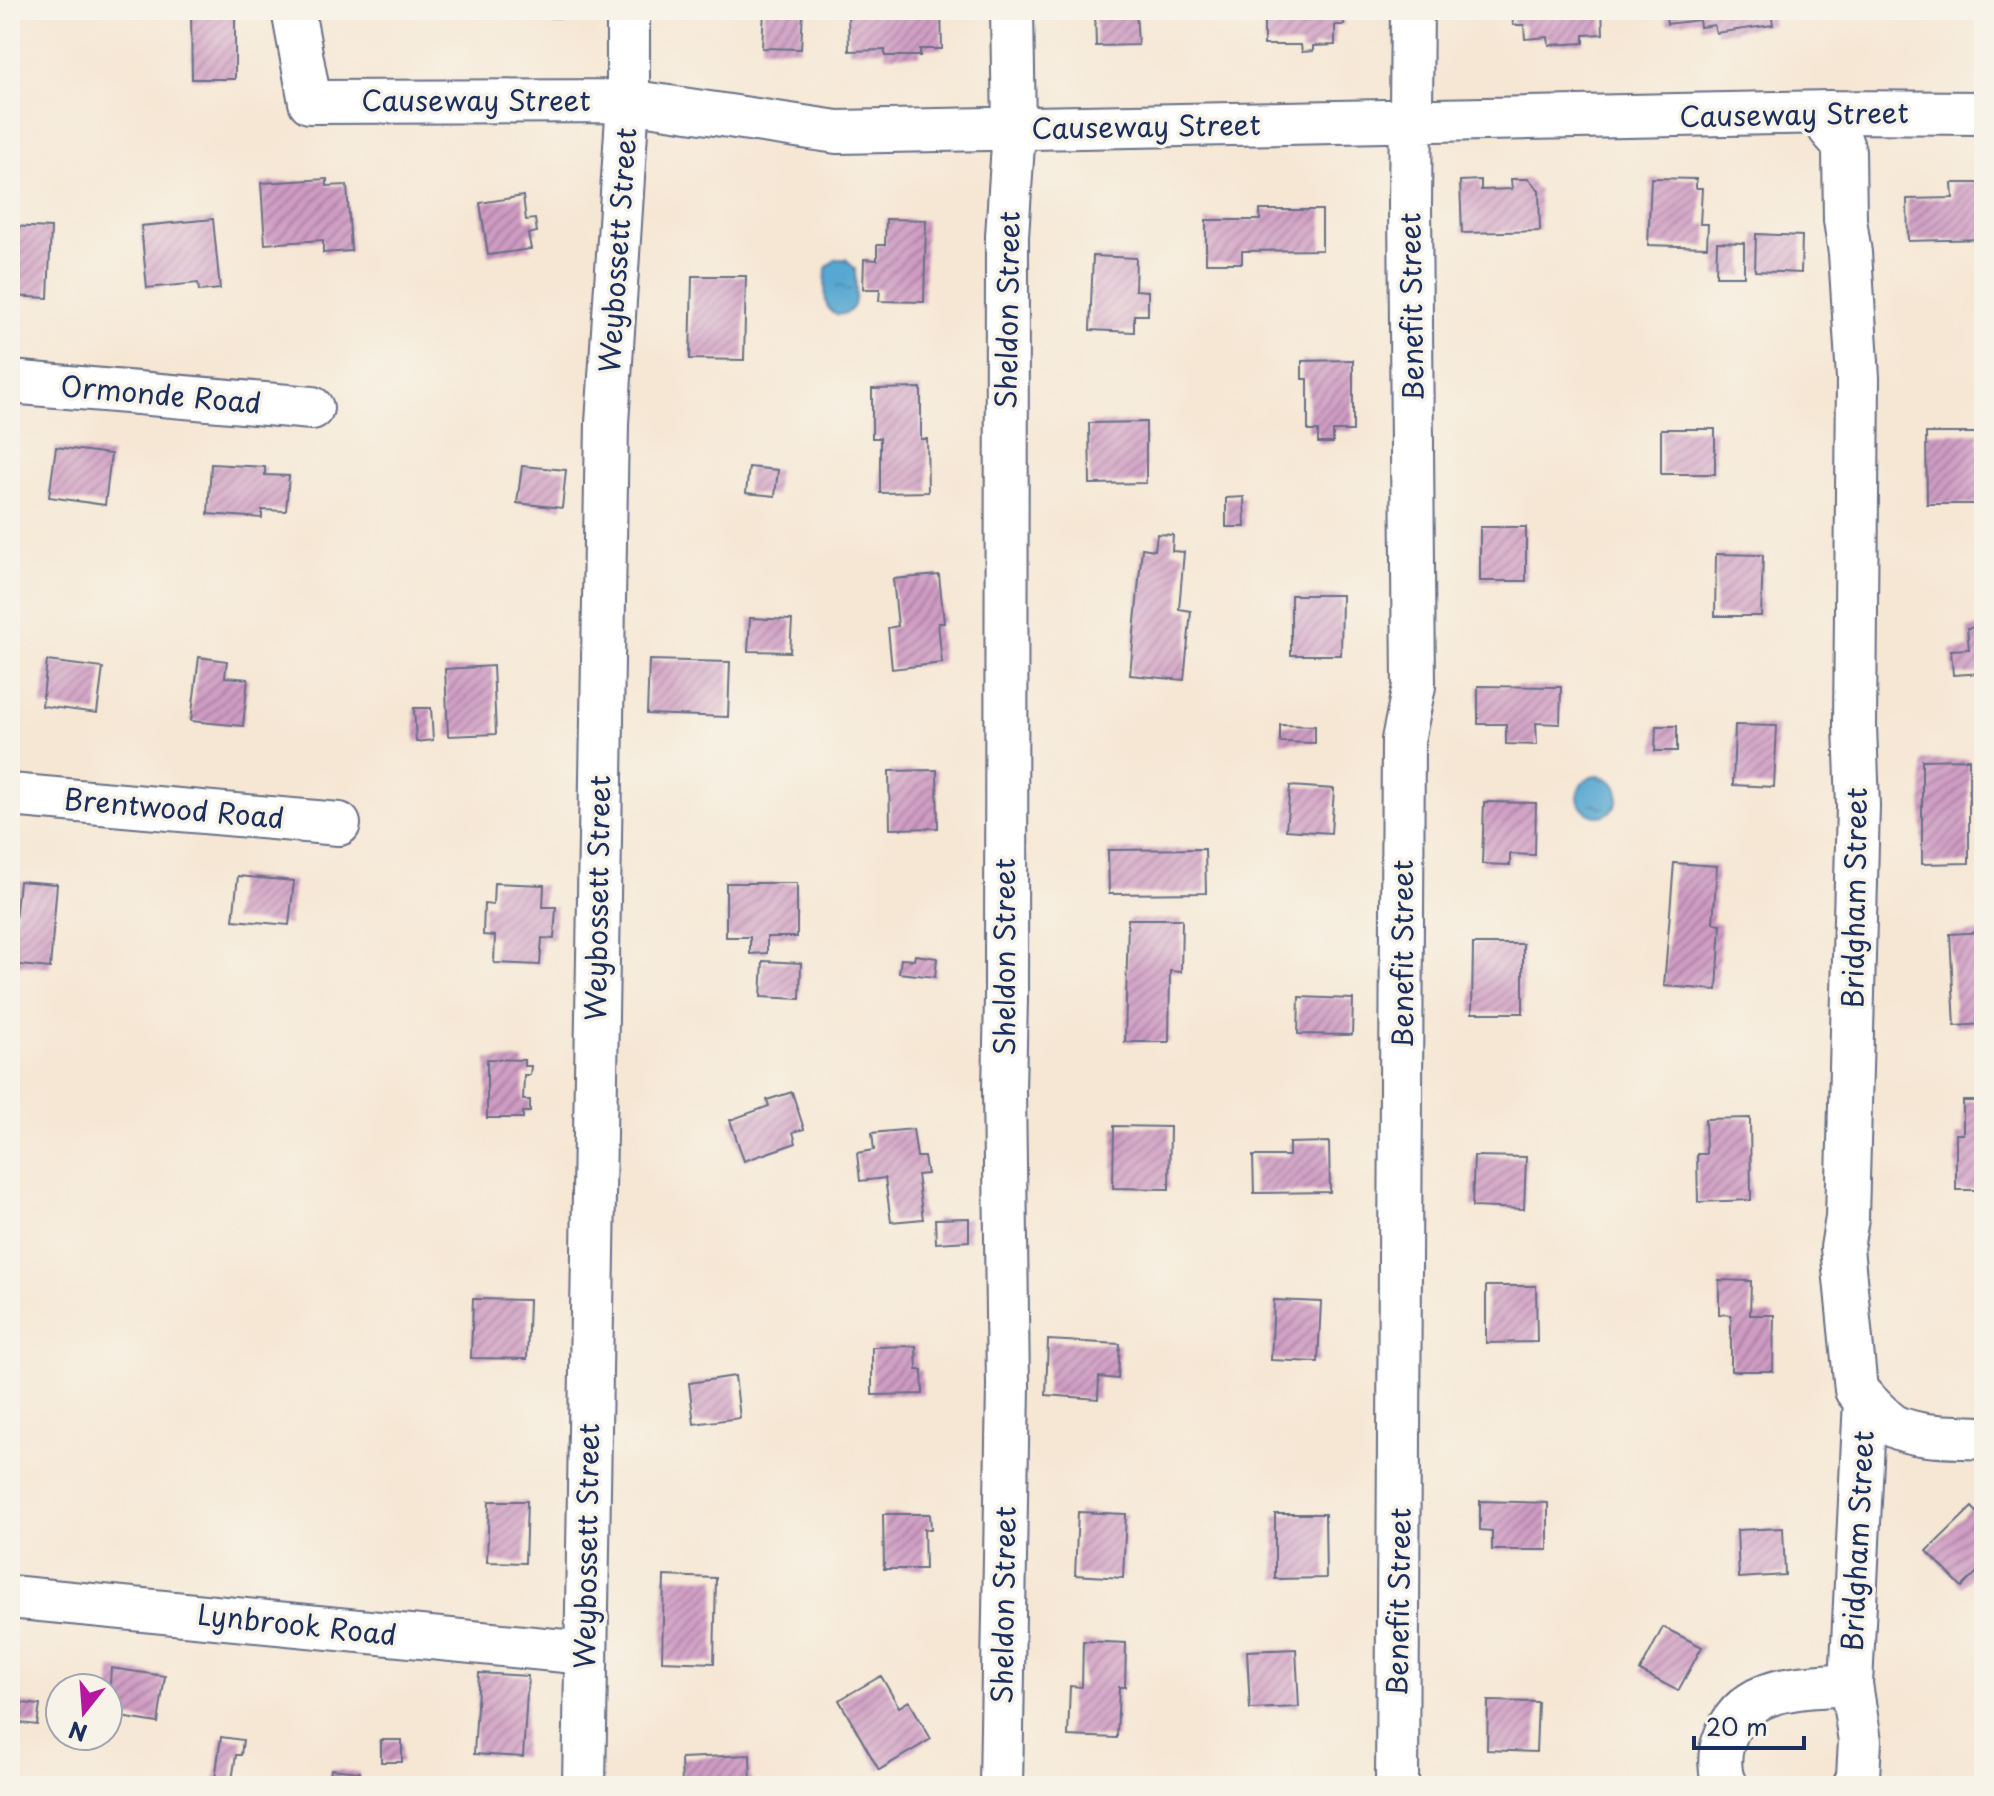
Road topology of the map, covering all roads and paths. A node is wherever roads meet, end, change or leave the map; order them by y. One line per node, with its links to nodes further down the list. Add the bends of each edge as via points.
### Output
1 (293, 10): 5 (street, Causeway Street, via 310,102)
2 (628, 10): 5 (street, Weybossett Street)
3 (1012, 10): 9 (street, Sheldon Street)
4 (1412, 10): 8 (street, Benefit Street)
5 (628, 101): 9 (street, Causeway Street, via 837,132); 17 (street, Weybossett Street, via 607,423)
6 (1831, 112): 7 (street, Causeway Street); 8 (street, Causeway Street); 14 (street, Bridgham Street, via 1830,129 1844,151 1858,378 1858,806 1842,1248 1856,1390)
7 (1984, 113)
8 (1413, 122): 9 (street, Causeway Street); 21 (street, Benefit Street, via 1414,686 1403,740)
9 (1014, 129): 20 (street, Sheldon Street, via 1007,236 1008,1386)
10 (10, 382): 11 (street, Ormonde Road)
11 (312, 408)
12 (10, 795): 13 (street, Brentwood Road)
13 (339, 824)
14 (1865, 1400): 15 (street, via 1893,1425); 18 (street, Bridgham Street)
15 (1984, 1438)
16 (10, 1597): 17 (street, Lynbrook Road)
17 (585, 1653): 19 (street, Weybossett Street)
18 (1851, 1684): 22 (street, Bridgham Street, via 1790,1689 1739,1711 1721,1750); 23 (street, Bridgham Street, via 1860,1741)
19 (584, 1786)
20 (1001, 1786)
21 (1397, 1786)
22 (1726, 1786)
23 (1854, 1786)

